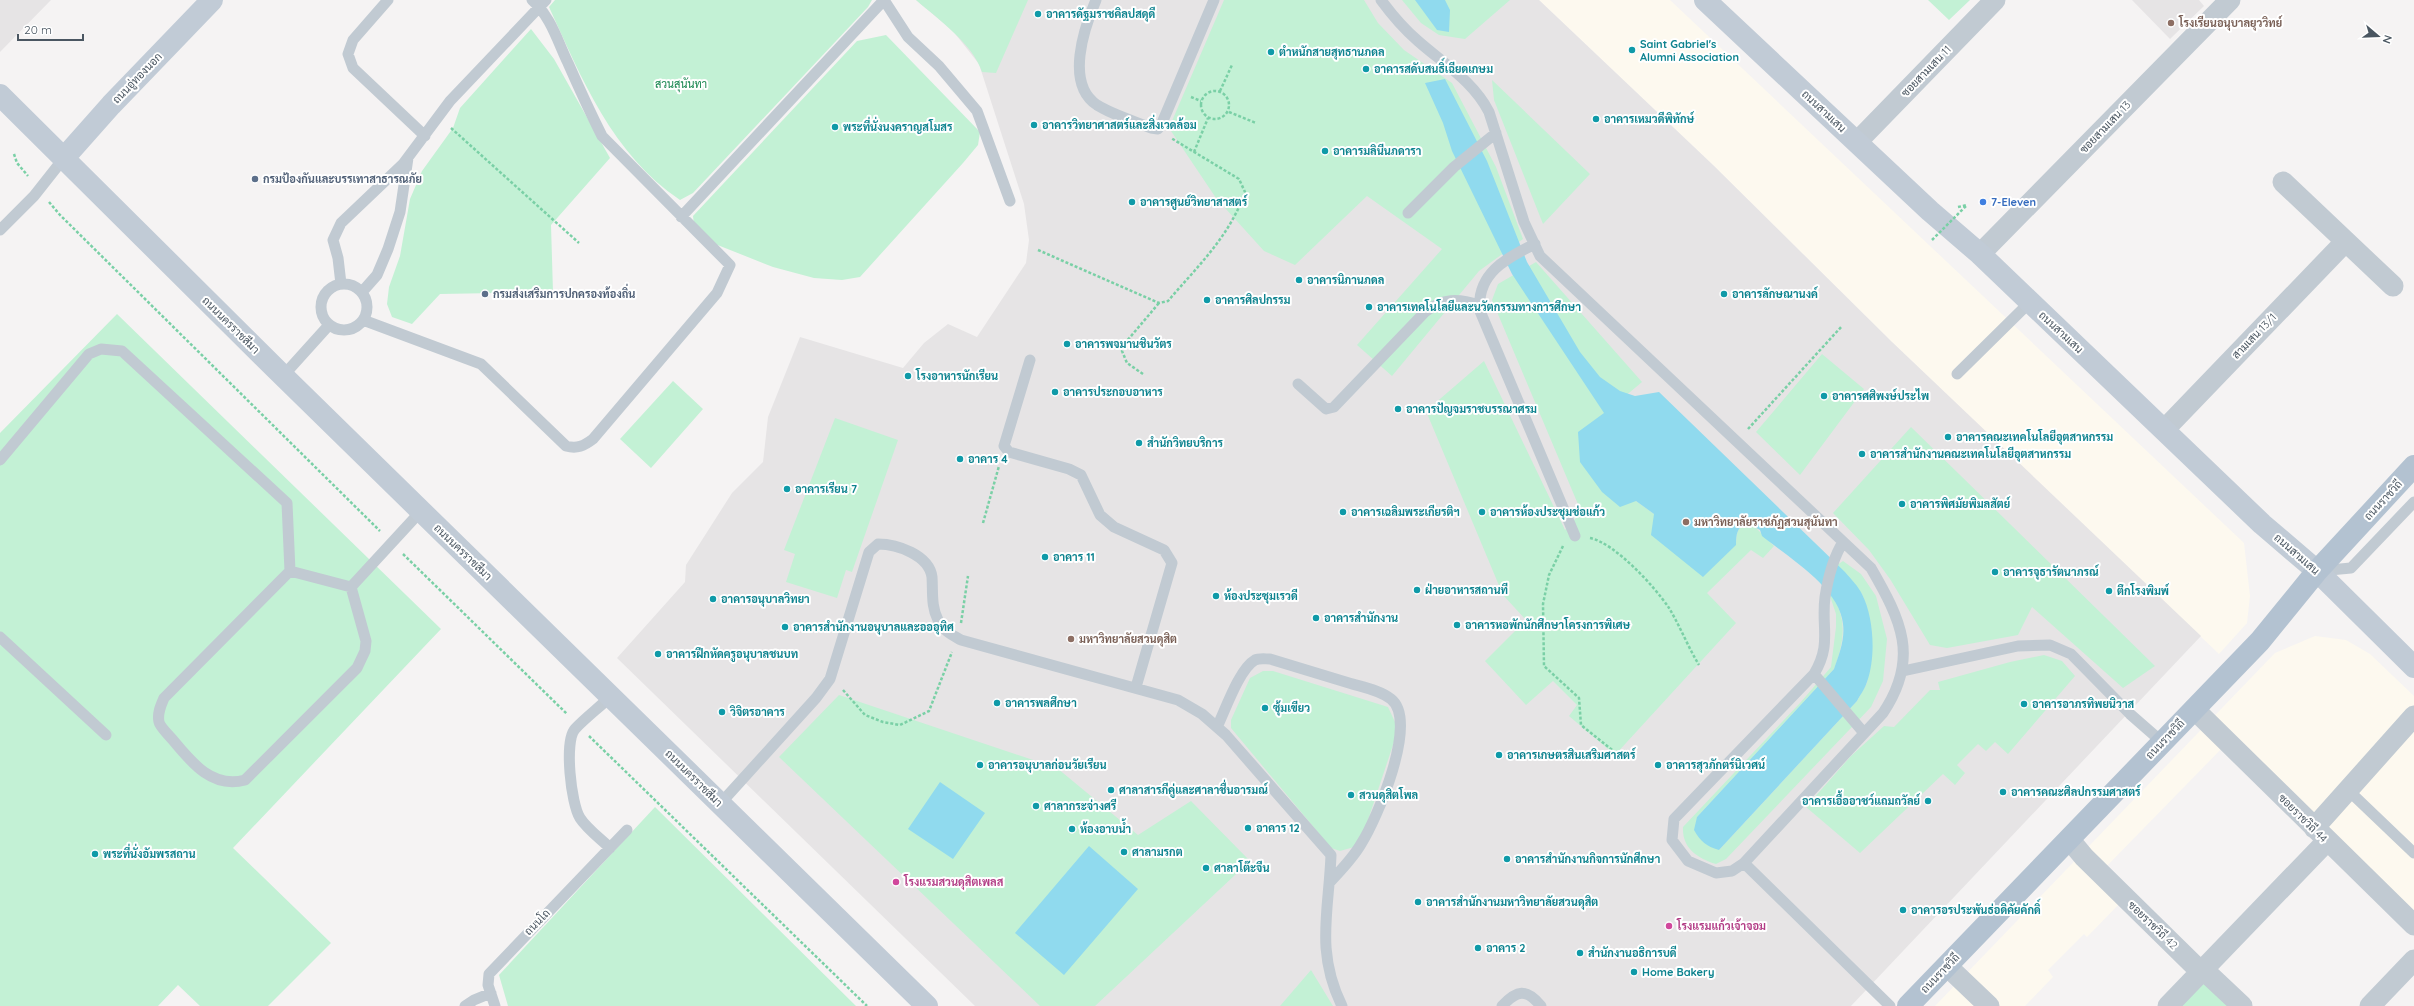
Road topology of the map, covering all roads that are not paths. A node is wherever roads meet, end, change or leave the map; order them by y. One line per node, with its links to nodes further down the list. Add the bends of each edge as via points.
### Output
1 (212, 0): 15 (main road, ถนนอู่ทองนอก)
2 (388, 0): 13 (lane, via 353,40 348,54 353,68)
3 (884, 0): 18 (lane, via 908,37 939,66 976,111); 20 (lane)
4 (1096, 0): 5 (lane, via 1084,27 1079,60 1081,80 1087,96 1097,105 1158,129)
5 (1214, 0)
6 (1381, 0): 12 (lane, via 1406,30 1480,95)
7 (1705, 0): 14 (main road, ถนนสามเสน)
8 (1994, 0): 14 (street, ซอยสามเสน 11)
9 (2230, 0): 24 (street, ซอยสามเสน 13)
10 (539, 2): 13 (lane, via 450,101); 20 (lane, via 602,136)
11 (0, 95): 15 (main road, ถนนนครราชสีมา)
12 (1496, 133): 19 (lane, via 1454,167); 23 (lane)
13 (425, 136): 16 (lane)
14 (1857, 142): 24 (main road, ถนนสามเสน)
15 (64, 158): 21 (lane, via 39,189); 34 (main road, ถนนนครราชสีมา)
16 (408, 158): 25 (lane, via 341,223 333,240); 27 (lane, via 400,212 388,249 377,275)
17 (2283, 182): 22 (street)
18 (1010, 201)
19 (1408, 213)
20 (681, 217): 30 (lane, via 730,265 727,274 712,298 593,439 584,446 566,446 481,364)
21 (1, 228)
22 (2345, 242): 26 (street); 36 (street, สามเสน 13/1)
23 (1531, 247): 29 (lane, via 1494,268 1482,287); 42 (lane)
24 (1980, 254): 28 (main road, ถนนสามเสน)
25 (341, 284): 27 (lane, via 348,284); 31 (lane, via 328,290 321,304 321,312)
26 (2393, 286)
27 (362, 292): 30 (lane, via 367,306)
28 (2029, 303): 33 (lane); 36 (main road, ถนนสามเสน)
29 (1479, 305): 35 (lane, via 1463,300 1437,303 1425,312 1334,407 1326,409); 41 (lane)
30 (363, 320): 31 (lane, via 351,329 343,330)
31 (329, 325): 34 (lane)
32 (1030, 360): 50 (lane, via 1006,440 1006,449 1069,469 1080,475 1100,515 1114,527 1164,550 1172,563)
33 (1957, 374)
34 (283, 376): 40 (main road, ถนนนครราชสีมา)
35 (1298, 384)
36 (2164, 430): 43 (main road, ถนนสามเสน, via 2262,524)
37 (0, 460): 44 (lane, via 90,354 101,349 122,351 285,500 289,507)
38 (2414, 466): 43 (main road, ถนนราชวิถี)
39 (2414, 502): 43 (lane, via 2351,568)
40 (421, 511): 45 (lane); 51 (main road, ถนนนครราชสีมา)
41 (1575, 536)
42 (1843, 542): 48 (lane, via 1871,568 1889,600 1902,645); 49 (lane, via 1835,556 1825,598 1826,641)
43 (2317, 571): 47 (main road, ถนนสามเสน); 52 (main road, ถนนราชวิถี, via 2278,621)
44 (290, 572): 45 (lane); 45 (lane, via 164,698 159,710 159,723 193,764 221,782 233,784 245,780 357,668 365,651 366,641)
45 (351, 587)
46 (0, 637): 56 (lane)
47 (2414, 667)
48 (1904, 671): 55 (lane, via 1893,698); 57 (lane, via 2018,646 2050,645 2071,654 2130,714)
49 (1816, 677): 55 (lane); 65 (lane, via 1674,819 1672,840 1688,860 1716,873 1732,871)
50 (1136, 687): 54 (lane, via 1178,700 1202,714); 59 (lane, via 957,638 947,632 938,621 932,603 932,576 922,559 911,552 878,544 869,552 830,679 816,698)
51 (611, 696): 59 (main road, ถนนนครราชสีมา); 63 (lane, via 575,728 570,738 569,751 574,806 580,819)
52 (2194, 709): 57 (main road, ถนนราชวิถี); 61 (street, ซอยราชวิถี 44)
53 (2414, 716): 58 (street)
54 (1217, 727): 66 (lane, via 1331,855); 66 (lane, via 1237,684 1249,664 1256,659 1277,661 1371,689 1392,699 1400,713 1402,734 1390,776 1361,845)
55 (1864, 733): 65 (lane)
56 (106, 735)
57 (2162, 742): 62 (main road, ถนนราชวิถี)
58 (2348, 790): 61 (street); 64 (lane)
59 (720, 804): 74 (main road, ถนนนครราชสีมา)
60 (627, 830): 63 (lane, ถนนโถ)
61 (2321, 835): 67 (street, ซอยราชวิถี 44); 70 (street)
62 (2069, 839): 69 (main road, ถนนราชวิถี); 70 (street, ซอยราชวิถี 42, via 2084,857)
63 (610, 848): 71 (lane, ถนนโถ, via 489,974 488,985)
64 (2414, 853)
65 (1744, 863): 78 (lane)
66 (1330, 882): 75 (lane, via 1324,932 1328,964)
67 (2414, 925)
68 (2414, 960): 83 (street)
69 (1947, 966): 79 (main road, ถนนราชวิถี); 80 (street)
70 (2202, 971): 81 (street); 82 (street, ซอยราชวิถี 42)
71 (491, 993): 72 (lane); 73 (lane, ถนนโถ)
72 (465, 1006)
73 (495, 1006)
74 (927, 1006)
75 (1342, 1006)
76 (1502, 1006): 77 (lane, via 1512,995 1521,993 1529,995)
77 (1541, 1006)
78 (1890, 1006)
79 (1908, 1006)
80 (1989, 1006)
81 (2168, 1006)
82 (2242, 1006)
83 (2370, 1006)

